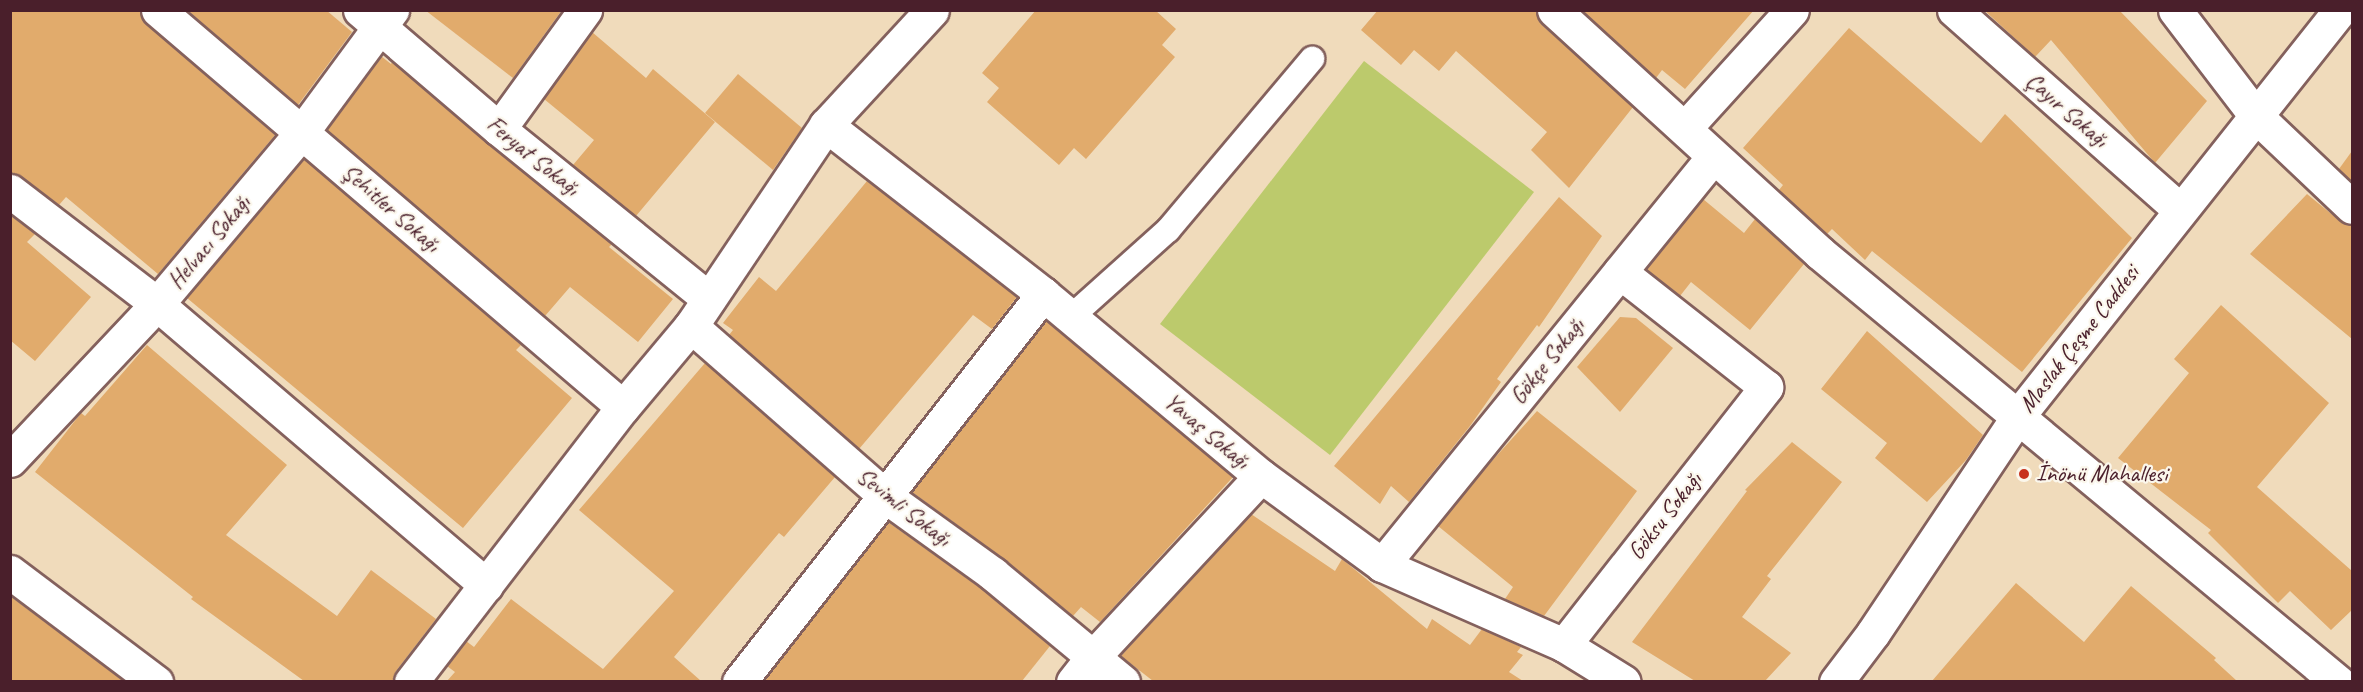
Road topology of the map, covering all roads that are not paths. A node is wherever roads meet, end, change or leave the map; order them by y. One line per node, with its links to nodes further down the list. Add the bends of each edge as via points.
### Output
1 (158, 10): 15 (street, Şehitler Sokağı)
2 (585, 10): 14 (street)
3 (932, 10): 12 (street)
4 (1554, 10): 13 (street)
5 (1792, 10): 13 (street)
6 (1954, 10): 19 (street, Çayır Sokağı)
7 (2175, 10): 11 (street)
8 (2340, 10): 11 (street, Maslak Çeşme Caddesi)
9 (377, 16): 14 (street, Feryat Sokağı); 15 (street, Helvacı Sokağı)
10 (1312, 59): 24 (lane, via 1168,230)
11 (2256, 116): 18 (street); 19 (street, Maslak Çeşme Caddesi)
12 (826, 125): 21 (street, Yavaş Sokağı); 23 (street)
13 (1685, 128): 16 (street)
14 (499, 129): 23 (street, Feryat Sokağı)
15 (302, 132): 22 (street, Helvacı Sokağı); 25 (street, Şehitler Sokağı)
16 (1713, 157): 20 (street, Gökçe Sokağı); 26 (street, via 1863,290)
17 (10, 191): 22 (street)
18 (2352, 207)
19 (2180, 210): 26 (street, Maslak Çeşme Caddesi)
20 (1620, 272): 30 (street, Gökçe Sokağı); 33 (street, Göksu Sokağı, via 1766,387)
21 (1043, 294): 24 (street, Yavaş Sokağı); 29 (street)
22 (157, 304): 27 (street, Helvacı Sokağı); 32 (street)
23 (700, 312): 25 (street); 29 (street, Sevimli Sokağı)
24 (1071, 317): 28 (street, Yavaş Sokağı)
25 (622, 407): 32 (street)
26 (2018, 416): 40 (street, Maslak Çeşme Caddesi, via 1873,633); 41 (street)
27 (10, 460)
28 (1261, 476): 30 (street, Yavaş Sokağı); 34 (street)
29 (885, 496): 34 (street, Sevimli Sokağı, via 993,574); 37 (street)
30 (1382, 565): 33 (street, Yavaş Sokağı)
31 (10, 572): 35 (street)
32 (486, 585): 36 (street)
33 (1564, 645): 39 (street, Yavaş Sokağı)
34 (1082, 670): 38 (street, Sevimli Sokağı)
35 (156, 681)
36 (411, 681)
37 (739, 681)
38 (1123, 681)
39 (1624, 681)
40 (1836, 681)
41 (2338, 681)

